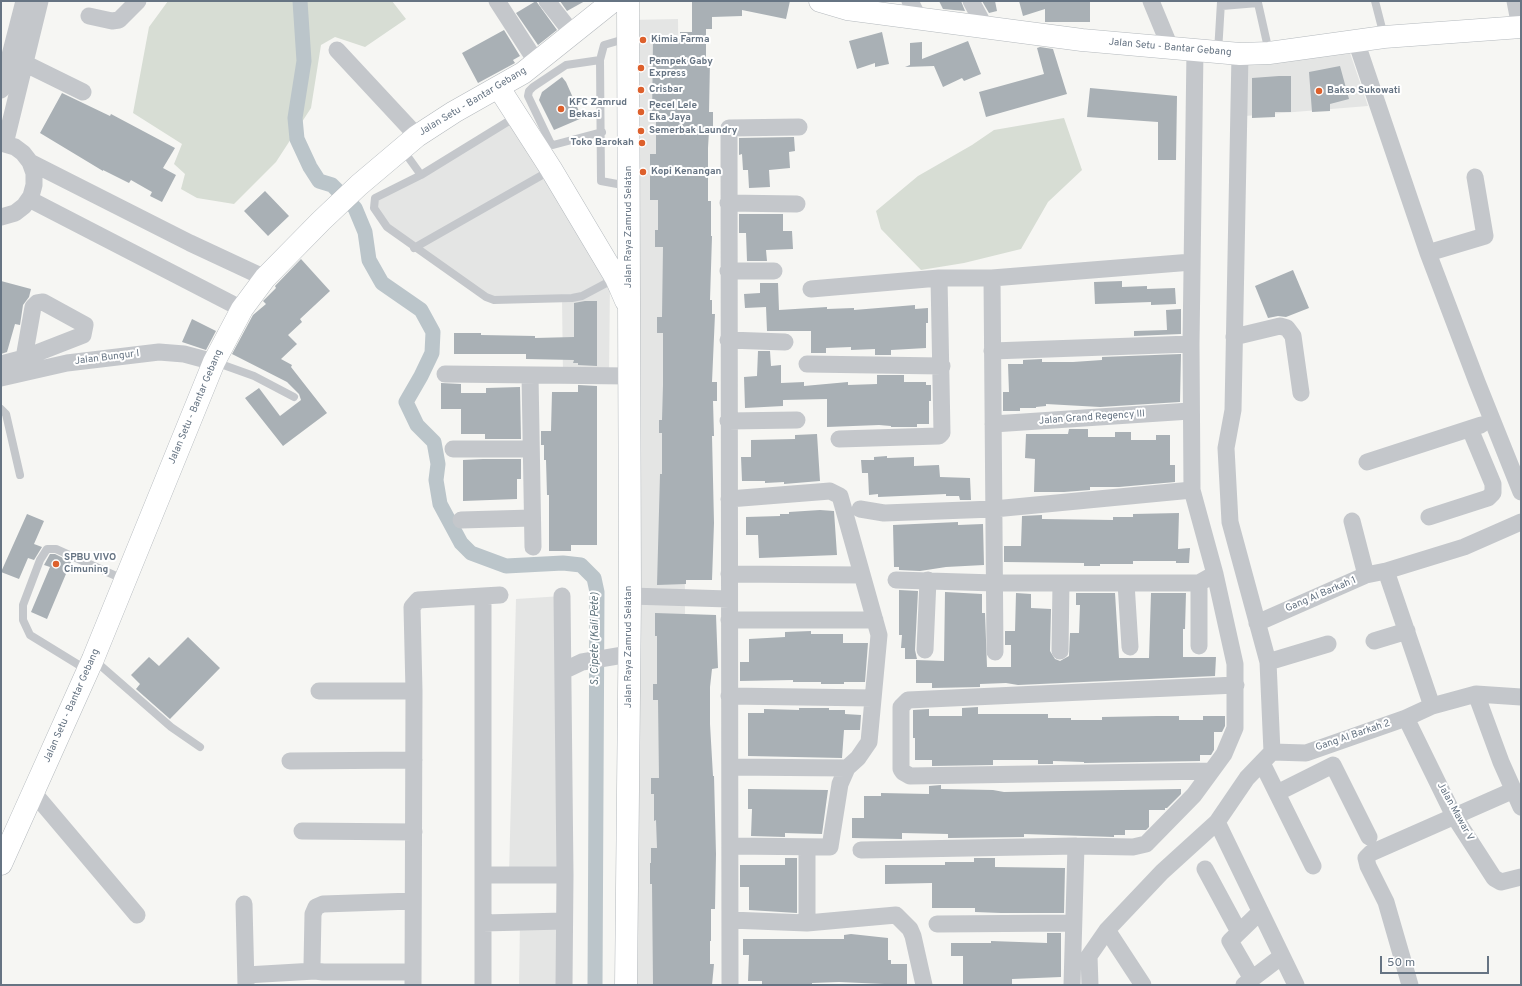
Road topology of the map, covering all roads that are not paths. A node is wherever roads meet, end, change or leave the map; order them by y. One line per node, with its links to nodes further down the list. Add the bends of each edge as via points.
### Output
1 (24, 1): 34 (street)
2 (40, 1): 31 (street)
3 (138, 1): 16 (street, via 119,20)
4 (497, 1): 32 (street)
5 (547, 1): 19 (street)
6 (628, 1): 20 (main road, Jalan Raya Zamrud Selatan)
7 (971, 1): 17 (street)
8 (1151, 1): 23 (street)
9 (1375, 1): 21 (lane)
10 (1515, 1): 18 (street)
11 (824, 2): 15 (main road, Jalan Setu - Bantar Gebang, via 847,9)
12 (1258, 2): 14 (lane); 27 (lane)
13 (603, 4): 19 (main road, Jalan Setu - Bantar Gebang)
14 (1221, 4): 26 (lane)
15 (914, 10): 17 (main road, Jalan Setu - Bantar Gebang)
16 (89, 16)
17 (985, 27): 23 (main road, Jalan Setu - Bantar Gebang, via 1082,40)
18 (1521, 27): 21 (main road, Jalan Setu - Bantar Gebang)
19 (572, 33): 29 (main road, Jalan Setu - Bantar Gebang)
20 (629, 37): 30 (lane, via 604,45); 45 (main road, Jalan Raya Zamrud Selatan)
21 (1384, 37): 22 (main road, Jalan Setu - Bantar Gebang)
22 (1356, 41): 27 (main road, Jalan Setu - Bantar Gebang); 51 (street)
23 (1170, 47): 25 (main road, Jalan Setu - Bantar Gebang)
24 (337, 50): 39 (street)
25 (1195, 50): 26 (main road, Jalan Setu - Bantar Gebang); 52 (street)
26 (1218, 53): 28 (main road, Jalan Setu - Bantar Gebang)
27 (1269, 53): 28 (main road, Jalan Setu - Bantar Gebang)
28 (1240, 54): 62 (street)
29 (561, 56): 30 (lane); 32 (main road, Jalan Setu - Bantar Gebang); 38 (lane, via 532,87 528,96 550,142 553,145)
30 (600, 60): 38 (lane)
31 (24, 63): 35 (street); 40 (street)
32 (537, 63): 33 (main road, Jalan Setu - Bantar Gebang)
33 (499, 88): 36 (main road, Jalan Raya Zamrud Selatan); 39 (main road, Jalan Setu - Bantar Gebang, via 454,112)
34 (1, 90)
35 (83, 92)
36 (518, 116): 42 (main road, Jalan Raya Zamrud Selatan); 43 (lane)
37 (799, 127): 47 (street, via 729,128)
38 (602, 132): 45 (lane, via 601,181)
39 (410, 142): 43 (lane); 55 (main road, Jalan Setu - Bantar Gebang, via 359,185)
40 (3, 144): 41 (street, via 15,147)
41 (30, 162): 46 (street, via 34,173 34,185); 55 (street)
42 (551, 169): 50 (lane); 56 (main road, Jalan Raya Zamrud Selatan)
43 (421, 175): 50 (lane, via 375,198 374,203 374,208 387,227)
44 (1475, 177): 51 (street, via 1485,236)
45 (629, 186): 61 (main road, Jalan Raya Zamrud Selatan)
46 (29, 199): 49 (street, via 15,213); 60 (street)
47 (728, 203): 48 (street); 53 (street)
48 (797, 204)
49 (1, 216)
50 (414, 248): 56 (lane, via 494,300 572,298 582,296)
51 (1428, 253): 82 (street)
52 (1192, 262): 58 (street); 65 (street)
53 (728, 271): 54 (street); 63 (street)
54 (774, 271)
55 (265, 278): 60 (main road, Jalan Setu - Bantar Gebang)
56 (616, 278): 61 (main road, Jalan Raya Zamrud Selatan)
57 (939, 278): 58 (street); 59 (street); 71 (street)
58 (992, 278): 66 (street)
59 (811, 289)
60 (242, 309): 68 (main road, Jalan Setu - Bantar Gebang)
61 (629, 309): 74 (main road, Jalan Raya Zamrud Selatan)
62 (1234, 337): 76 (street, via 1280,326 1287,328 1293,336); 120 (street, via 1233,410 1226,448 1230,522)
63 (728, 340): 64 (street); 81 (street)
64 (785, 342)
65 (1191, 344): 66 (street); 79 (street)
66 (992, 351): 83 (street)
67 (24, 358): 69 (street)
68 (214, 362): 75 (street, Jalan Bungur I, via 184,354 159,352 67,363); 77 (lane, via 254,376); 106 (main road, Jalan Setu - Bantar Gebang)
69 (1, 364)
70 (807, 364): 71 (street)
71 (942, 366): 85 (street, via 941,435)
72 (446, 374): 73 (street)
73 (530, 375): 74 (street); 87 (street)
74 (630, 376): 116 (main road, Jalan Raya Zamrud Selatan)
75 (1, 378)
76 (1301, 392)
77 (294, 397)
78 (1, 409): 89 (lane, via 6,414)
79 (1190, 411): 83 (street, Jalan Grand Regency III); 90 (street)
80 (798, 420): 81 (street)
81 (728, 421): 92 (street)
82 (1492, 421): 84 (street); 91 (street)
83 (993, 424): 94 (street)
84 (1470, 429): 88 (street); 95 (street, via 1493,484 1493,493 1488,498)
85 (839, 439)
86 (453, 449): 87 (street)
87 (531, 449): 96 (street)
88 (1367, 462)
89 (20, 475)
90 (1192, 490): 94 (street); 103 (street)
91 (1521, 492)
92 (729, 499): 102 (street); 104 (street, via 830,491 840,496)
93 (860, 509): 94 (street, via 884,513)
94 (994, 509): 109 (street)
95 (1429, 517)
96 (532, 518): 97 (street); 100 (street)
97 (461, 520)
98 (1352, 521): 105 (street)
99 (1521, 522): 101 (street, Gang Al Barkah 1, via 1464,547)
100 (533, 548)
101 (1386, 571): 105 (street, Gang Al Barkah 1); 121 (street)
102 (729, 574): 104 (street); 117 (street)
103 (1214, 574): 112 (street); 133 (street, via 1235,664)
104 (862, 575): 119 (street)
105 (1366, 575): 120 (street, Gang Al Barkah 1)
106 (125, 580): 131 (main road, Jalan Setu - Bantar Gebang); 131 (lane, via 56,549 47,550 40,560 23,605 22,620 30,635)
107 (896, 580): 108 (street)
108 (928, 580): 109 (street); 126 (street)
109 (995, 583): 110 (street); 128 (street)
110 (1061, 583): 111 (street); 127 (street)
111 (1126, 583): 112 (street); 125 (street)
112 (1198, 583): 124 (street)
113 (500, 595): 114 (street)
114 (482, 596): 135 (street, via 418,600 414,603); 166 (street)
115 (562, 596): 132 (street)
116 (630, 596): 117 (street); 129 (main road, Jalan Raya Zamrud Selatan)
117 (729, 599): 118 (street)
118 (729, 620): 119 (street); 137 (street)
119 (875, 620): 139 (street, via 879,635)
120 (1257, 623): 130 (street)
121 (1407, 631): 122 (street); 140 (street)
122 (1374, 641)
123 (1328, 644): 130 (street)
124 (1199, 646)
125 (1130, 647)
126 (925, 650)
127 (1060, 651)
128 (995, 652)
129 (621, 655): 132 (street, via 582,662); 187 (main road, Jalan Raya Zamrud Selatan)
130 (1268, 662): 143 (street)
131 (90, 665): 142 (lane); 150 (main road, Jalan Setu - Bantar Gebang)
132 (563, 671): 165 (street)
133 (1236, 685): 148 (street, via 1235,728 1224,754); 148 (street, via 908,700 901,707 901,769 910,776)
134 (319, 691): 135 (street)
135 (414, 691): 144 (street)
136 (1476, 694): 138 (street, Gang Al Barkah 2); 140 (street, Gang Al Barkah 2); 149 (street)
137 (729, 696): 139 (street); 146 (street)
138 (1521, 697)
139 (873, 698): 147 (street, via 869,742)
140 (1432, 706): 141 (street, Gang Al Barkah 2)
141 (1406, 718): 143 (street, Gang Al Barkah 2, via 1306,753); 153 (street, Jalan Mawar V)
142 (200, 747)
143 (1267, 757): 151 (street); 154 (street, via 1247,778)
144 (414, 760): 145 (street); 156 (street)
145 (290, 761)
146 (730, 767): 147 (street); 158 (street)
147 (847, 768): 160 (street, via 840,784 830,847)
148 (1210, 771): 159 (street, via 1194,795 1146,844 1133,848)
149 (1514, 790): 152 (street); 153 (street)
150 (33, 792): 162 (main road, Jalan Setu - Bantar Gebang); 171 (street)
151 (1277, 793): 157 (street, via 1333,765); 163 (street)
152 (1521, 807)
153 (1454, 816): 167 (street, Jalan Mawar V, via 1494,878 1501,882); 194 (street, via 1371,853 1366,858 1386,902)
154 (1217, 822): 170 (street); 178 (street, via 1162,872)
155 (302, 831): 156 (street)
156 (414, 832): 168 (street)
157 (1369, 837)
158 (730, 846): 160 (street); 172 (street)
159 (1076, 846): 161 (street); 176 (street)
160 (807, 847): 175 (street)
161 (861, 850)
162 (1, 864)
163 (1313, 866)
164 (1205, 868): 179 (street)
165 (565, 874): 166 (street); 173 (street)
166 (483, 875): 174 (street)
167 (1521, 877)
168 (413, 901): 181 (street, via 323,904 316,907 313,914 312,965); 182 (street)
169 (244, 904): 183 (street)
170 (1260, 912): 179 (street); 180 (street)
171 (137, 915)
172 (730, 920): 175 (street); 188 (street)
173 (564, 921): 174 (street); 186 (street)
174 (483, 923): 185 (street)
175 (807, 923): 189 (street, via 896,915 910,929 913,936)
176 (1073, 923): 177 (street); 190 (street)
177 (938, 924)
178 (1107, 930): 191 (street, via 1089,956); 192 (street)
179 (1239, 932): 184 (street, via 1231,939 1231,944)
180 (1282, 956): 184 (street); 193 (street)
181 (315, 971): 182 (street); 183 (street)
182 (413, 978)
183 (246, 980)
184 (1248, 982)
185 (483, 985)
186 (564, 985)
187 (626, 985)
188 (730, 985)
189 (924, 985)
190 (1072, 985)
191 (1090, 985)
192 (1143, 985)
193 (1296, 985)
194 (1410, 985)

